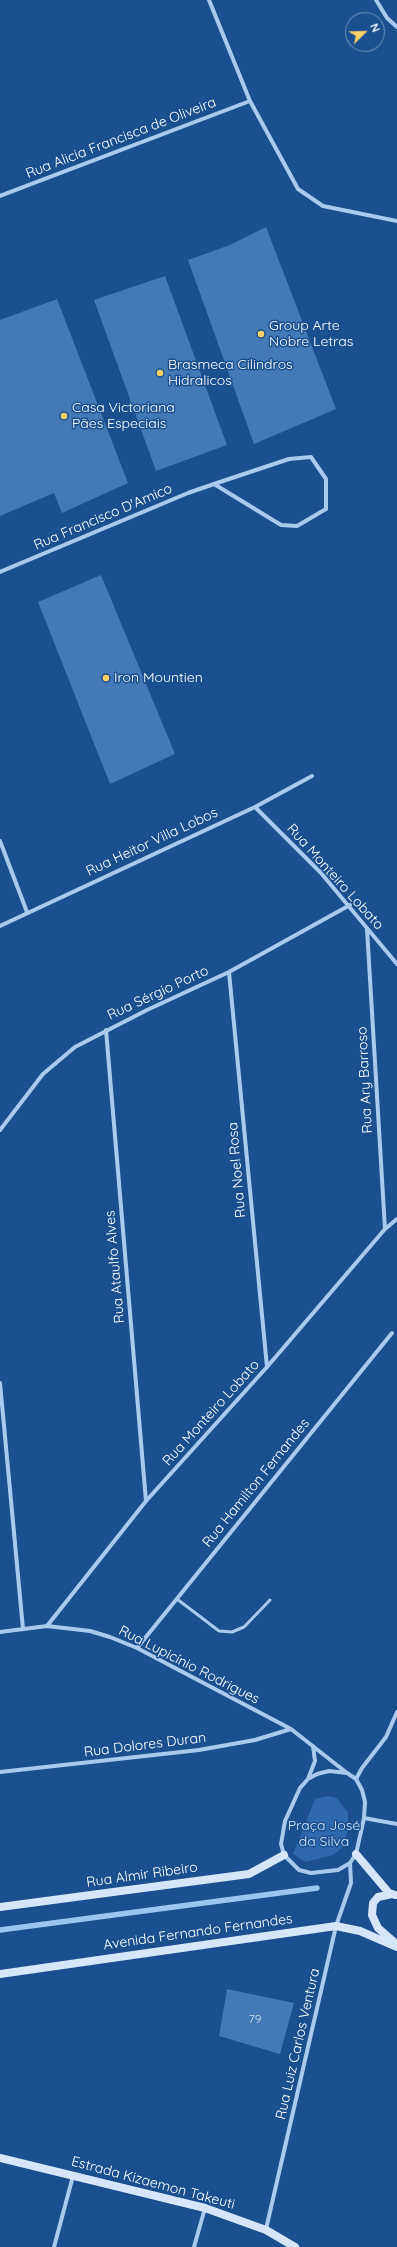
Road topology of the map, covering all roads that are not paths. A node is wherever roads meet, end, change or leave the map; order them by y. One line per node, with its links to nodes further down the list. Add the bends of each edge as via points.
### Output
1 (209, 0): 4 (street)
2 (376, 0): 3 (street, via 387,18)
3 (397, 27)
4 (250, 101): 5 (street, Rua Alicia Francisca de Oliveira); 6 (street, via 298,189 323,206)
5 (0, 196)
6 (397, 221)
7 (214, 484): 7 (street, Rua Francisco D'Amico, via 281,525 297,526 326,509 326,479 311,457 289,459); 8 (street, Rua Francisco D'Amico)
8 (0, 572)
9 (312, 776): 10 (street, Rua Heitor Villa Lobos)
10 (255, 806): 12 (street, Rua Monteiro Lobato); 13 (street, Rua Heitor Villa Lobos)
11 (0, 841): 13 (street)
12 (350, 905): 15 (street, Rua Monteiro Lobato); 17 (street, Rua Sérgio Porto)
13 (27, 912): 14 (street, Rua Heitor Villa Lobos)
14 (0, 926)
15 (367, 929): 16 (street, Rua Monteiro Lobato); 21 (street, Rua Ary Barroso)
16 (397, 964)
17 (229, 972): 18 (street, Rua Sérgio Porto); 23 (street, Rua Noel Rosa)
18 (106, 1030): 19 (street, Rua Sérgio Porto, via 75,1047 43,1074); 25 (street, Rua Ataulfo Alves)
19 (0, 1130)
20 (397, 1219): 21 (street, Rua Monteiro Lobato)
21 (385, 1229): 23 (street, Rua Monteiro Lobato)
22 (392, 1333): 26 (street, Rua Hamilton Fernandes)
23 (267, 1367): 25 (street, Rua Monteiro Lobato)
24 (0, 1383): 29 (street)
25 (146, 1501): 28 (street, Rua Monteiro Lobato)
26 (177, 1599): 27 (lane, via 219,1631 232,1632 244,1627); 31 (street, Rua Hamilton Fernandes)
27 (270, 1600)
28 (47, 1626): 29 (street, Rua Lupicínio Rodrigues); 31 (street, Rua Lupicínio Rodrigues, via 90,1631)
29 (23, 1629): 30 (street, Rua Lupicínio Rodrigues)
30 (0, 1632)
31 (137, 1648): 33 (street, Rua Lupicínio Rodrigues)
32 (397, 1712): 38 (street, via 386,1737)
33 (291, 1729): 34 (street, Rua Lupicínio Rodrigues); 35 (street, Rua Dolores Duran, via 260,1739 223,1746)
34 (312, 1745): 36 (street, Rua Lupicínio Rodrigues); 37 (street, via 315,1761)
35 (0, 1772)
36 (347, 1773): 37 (street, via 329,1771); 38 (street)
37 (308, 1779): 42 (street, via 300,1788 285,1821 281,1844)
38 (356, 1779): 39 (street, via 365,1802)
39 (364, 1818): 40 (street); 41 (street)
40 (397, 1824)
41 (356, 1854): 43 (street); 44 (street)
42 (284, 1855): 43 (street, via 299,1870 311,1873 338,1870); 45 (street, Rua Almir Ribeiro, via 249,1874)
43 (350, 1863): 46 (street, Rua Luiz Carlos Ventura, via 351,1883)
44 (395, 1895): 47 (street, via 378,1897 373,1903 372,1915 378,1928)
45 (0, 1907)
46 (336, 1926): 47 (street, Avenida Fernando Fernandes, via 360,1931); 48 (street, Avenida Fernando Fernandes); 52 (street, Rua Luiz Carlos Ventura)
47 (397, 1945)
48 (0, 1974)
49 (0, 2158): 50 (street, Estrada Kizaemon Takeuti)
50 (74, 2175): 51 (street, Estrada Kizaemon Takeuti); 53 (street)
51 (205, 2208): 52 (street, Estrada Kizaemon Takeuti); 54 (street)
52 (266, 2230): 55 (street, Estrada Kizaemon Takeuti)
53 (54, 2247)
54 (194, 2247)
55 (295, 2247)

